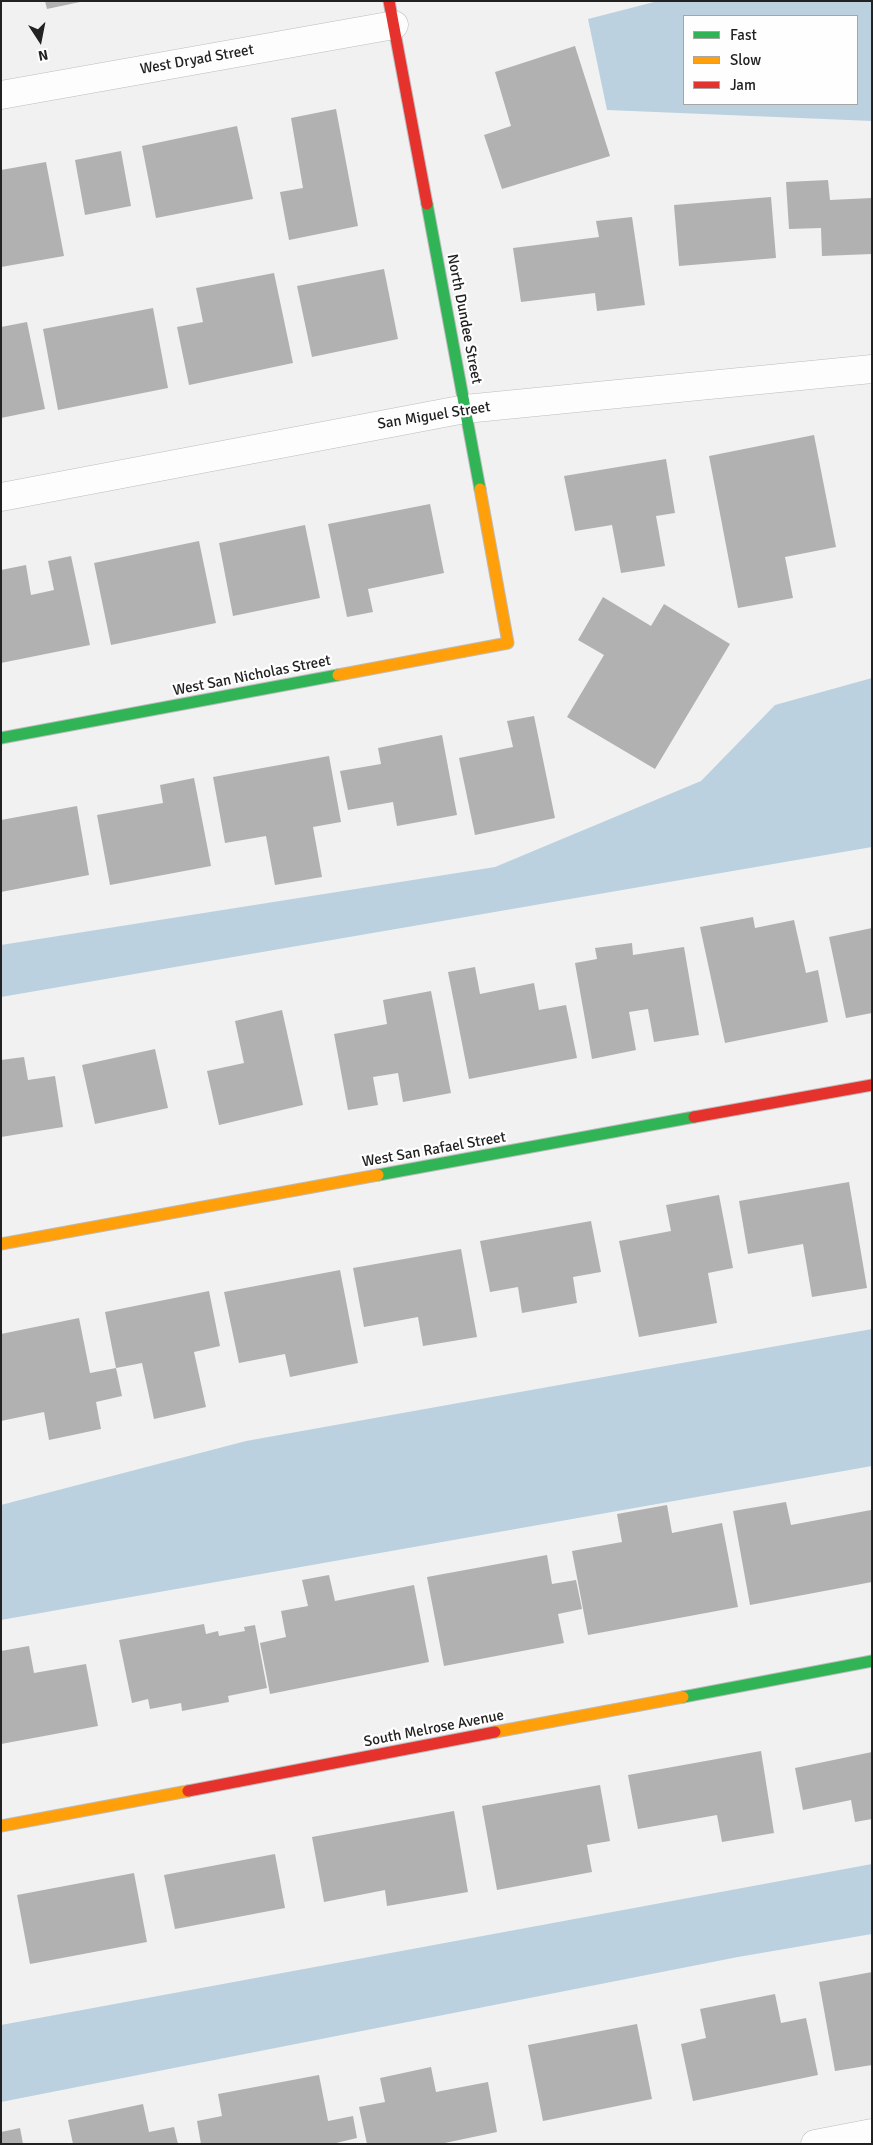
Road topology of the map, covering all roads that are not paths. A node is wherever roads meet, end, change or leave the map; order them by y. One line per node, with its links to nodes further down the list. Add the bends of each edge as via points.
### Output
1 (391, 13): 2 (street, West Dryad Street); 4 (street, North Dundee Street)
2 (1, 95)
3 (872, 369): 4 (street, San Miguel Street)
4 (465, 409): 5 (street, San Miguel Street); 6 (street, North Dundee Street)
5 (1, 497)
6 (508, 643): 7 (street, West San Nicholas Street)
7 (1, 738)
8 (872, 1085): 9 (street, West San Rafael Street)
9 (1, 1244)
10 (872, 1661): 11 (street, South Melrose Avenue)
11 (1, 1826)
12 (872, 2134): 13 (street)
13 (815, 2144)

